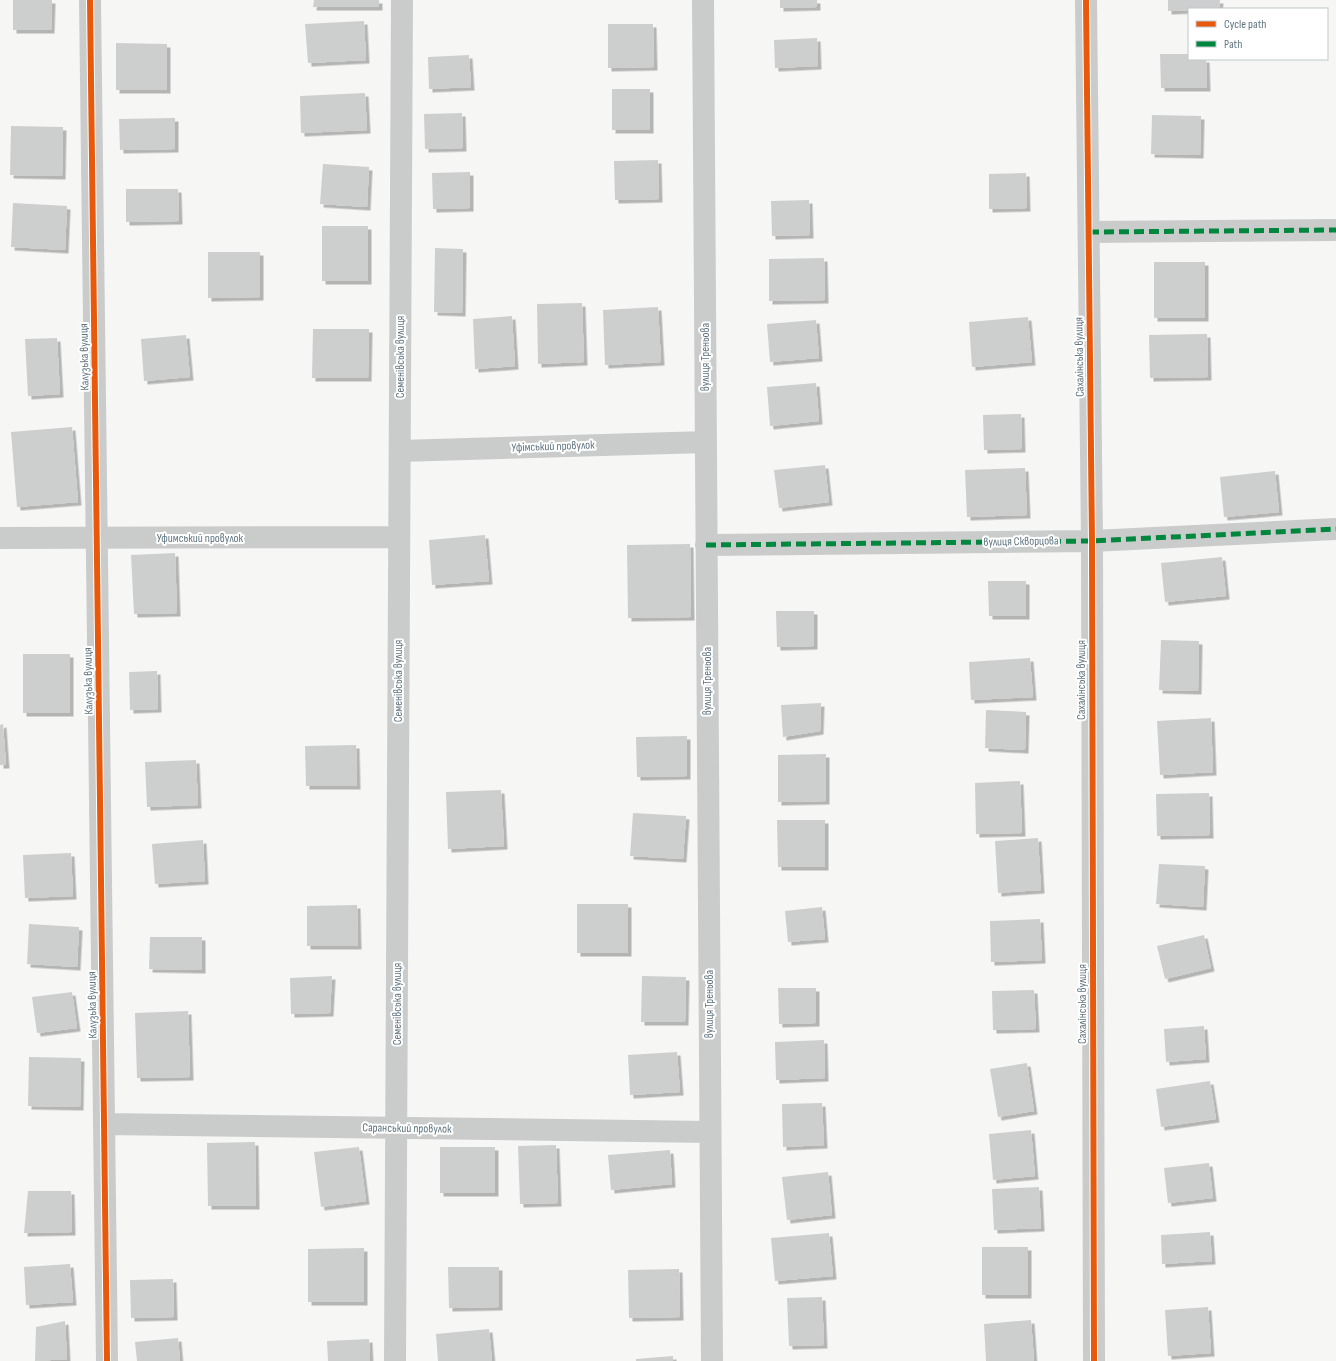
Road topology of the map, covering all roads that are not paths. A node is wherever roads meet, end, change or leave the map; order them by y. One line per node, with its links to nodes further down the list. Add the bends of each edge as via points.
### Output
1 (90, 0): 11 (street, Калузька вулиця)
2 (402, 0): 8 (street, Семенівська вулиця)
3 (703, 0): 7 (street, вулиця Треньова)
4 (1086, 0): 6 (street, Сахалінська вулиця)
5 (1336, 230): 6 (street)
6 (1089, 232): 13 (street, Сахалінська вулиця)
7 (706, 442): 8 (street, Уфімський провулок); 14 (street, вулиця Треньова)
8 (400, 451): 12 (street, Семенівська вулиця)
9 (1336, 529): 13 (street, вулиця Скворцова)
10 (0, 538): 11 (street, Уфимський провулок)
11 (97, 538): 12 (street, Уфимський провулок); 15 (street, Калузька вулиця)
12 (399, 538): 16 (street, Семенівська вулиця)
13 (1092, 540): 14 (street, вулиця Скворцова); 21 (street, Сахалінська вулиця)
14 (706, 545): 17 (street, вулиця Треньова)
15 (104, 1124): 16 (street, Саранський провулок); 18 (street, Калузька вулиця)
16 (396, 1128): 17 (street, Саранський провулок); 19 (street, Семенівська вулиця)
17 (710, 1132): 20 (street, вулиця Треньова)
18 (107, 1361)
19 (395, 1361)
20 (712, 1361)
21 (1094, 1361)

